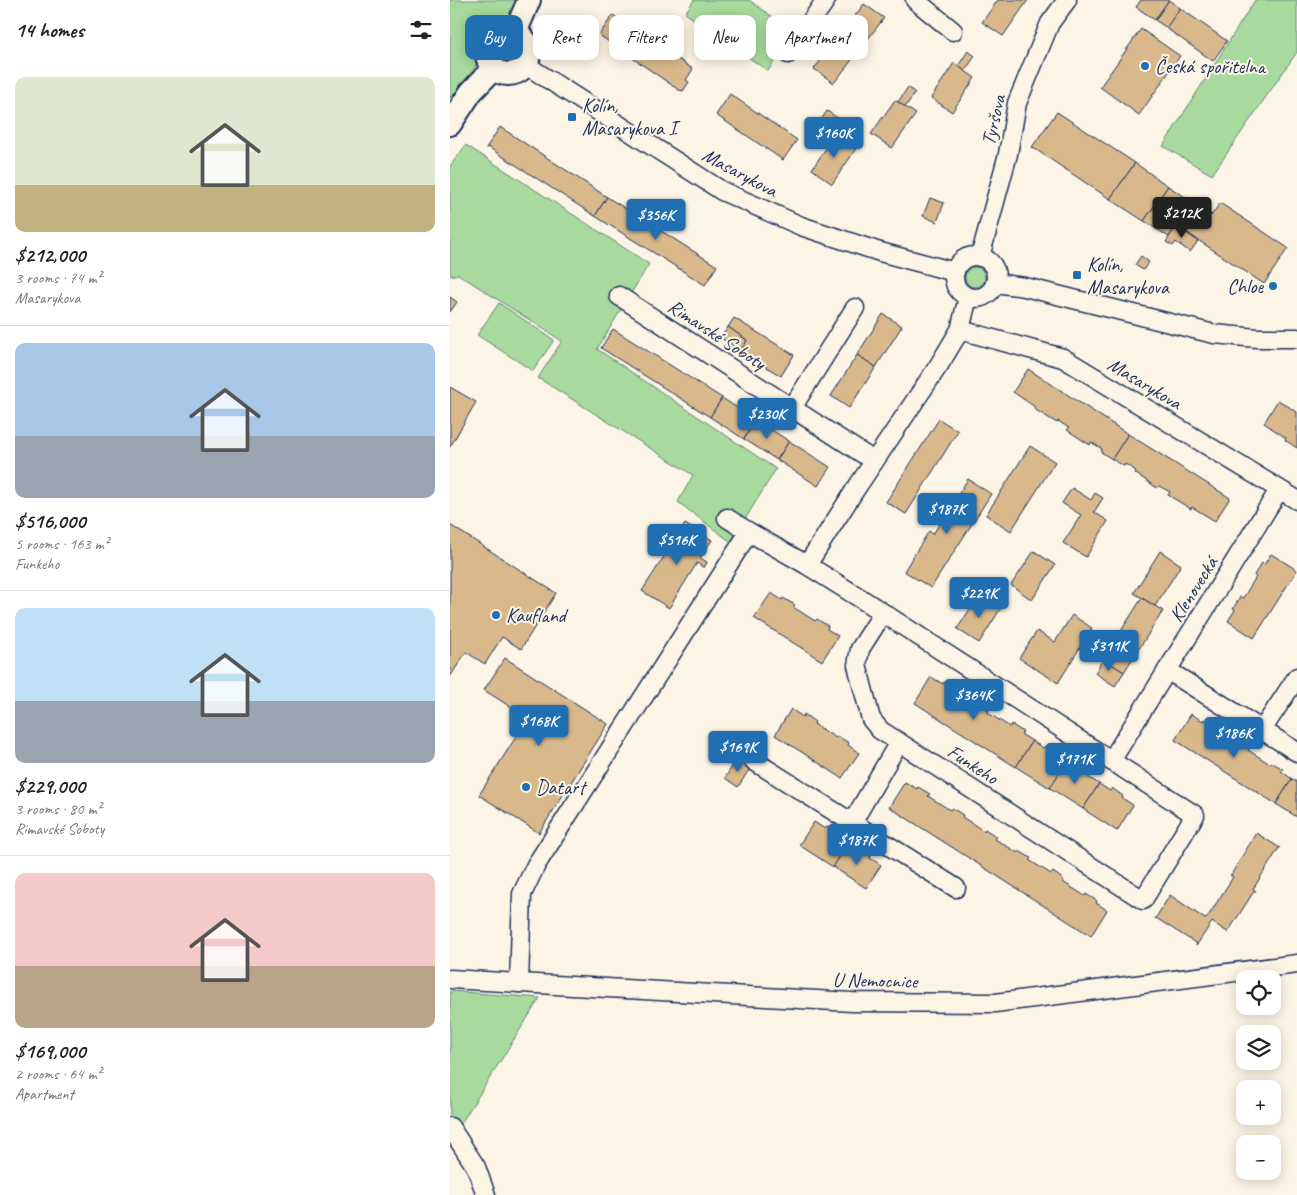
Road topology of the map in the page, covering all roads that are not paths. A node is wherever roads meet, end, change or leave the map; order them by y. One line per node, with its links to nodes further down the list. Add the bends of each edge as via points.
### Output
1 (529, 0): 5 (street)
2 (826, 0): 6 (street)
3 (915, 0): 7 (street)
4 (1067, 0): 13 (street, Tyršova, via 1050,23 1018,103 1008,154)
5 (523, 15)
6 (815, 15)
7 (953, 31)
8 (523, 39): 10 (street, via 528,46)
9 (489, 60): 11 (street)
10 (526, 64): 11 (street, via 510,74); 14 (street, Masarykova, via 722,191 801,226)
11 (494, 68): 12 (street)
12 (450, 124)
13 (980, 257): 14 (street, via 962,261); 15 (street, via 991,264)
14 (955, 272): 17 (street, via 958,289)
15 (995, 282): 17 (street, via 988,294); 20 (street, via 1214,334)
16 (619, 296): 21 (street, Rimavské Soboty)
17 (968, 296): 19 (street)
18 (855, 308): 21 (street)
19 (960, 330): 22 (street); 23 (street, Masarykova, via 1063,358)
20 (1297, 338)
21 (792, 408): 22 (street, Rimavské Soboty)
22 (874, 462): 27 (street)
23 (1279, 490): 24 (street, Masarykova); 29 (street, Klenovecká)
24 (1297, 500)
25 (727, 518): 26 (street)
26 (749, 532): 27 (street); 40 (street, via 536,865 522,894)
27 (807, 565): 28 (street)
28 (883, 613): 32 (street, Funkeho, via 860,649 857,664 870,719 880,730); 34 (street)
29 (1167, 670): 31 (street); 34 (street, Klenovecká)
30 (1297, 676): 31 (street)
31 (1262, 730): 33 (street)
32 (900, 742): 34 (street, Funkeho, via 1143,900 1195,815); 36 (street)
33 (1297, 752)
34 (1111, 760)
35 (754, 761): 36 (street)
36 (852, 823): 37 (street)
37 (956, 888)
38 (1297, 964): 40 (street, U Nemocnice, via 995,1003 852,1002)
39 (450, 979): 40 (street, U Nemocnice)
40 (519, 983)
41 (450, 1127): 42 (street, via 476,1166)
42 (486, 1195)

